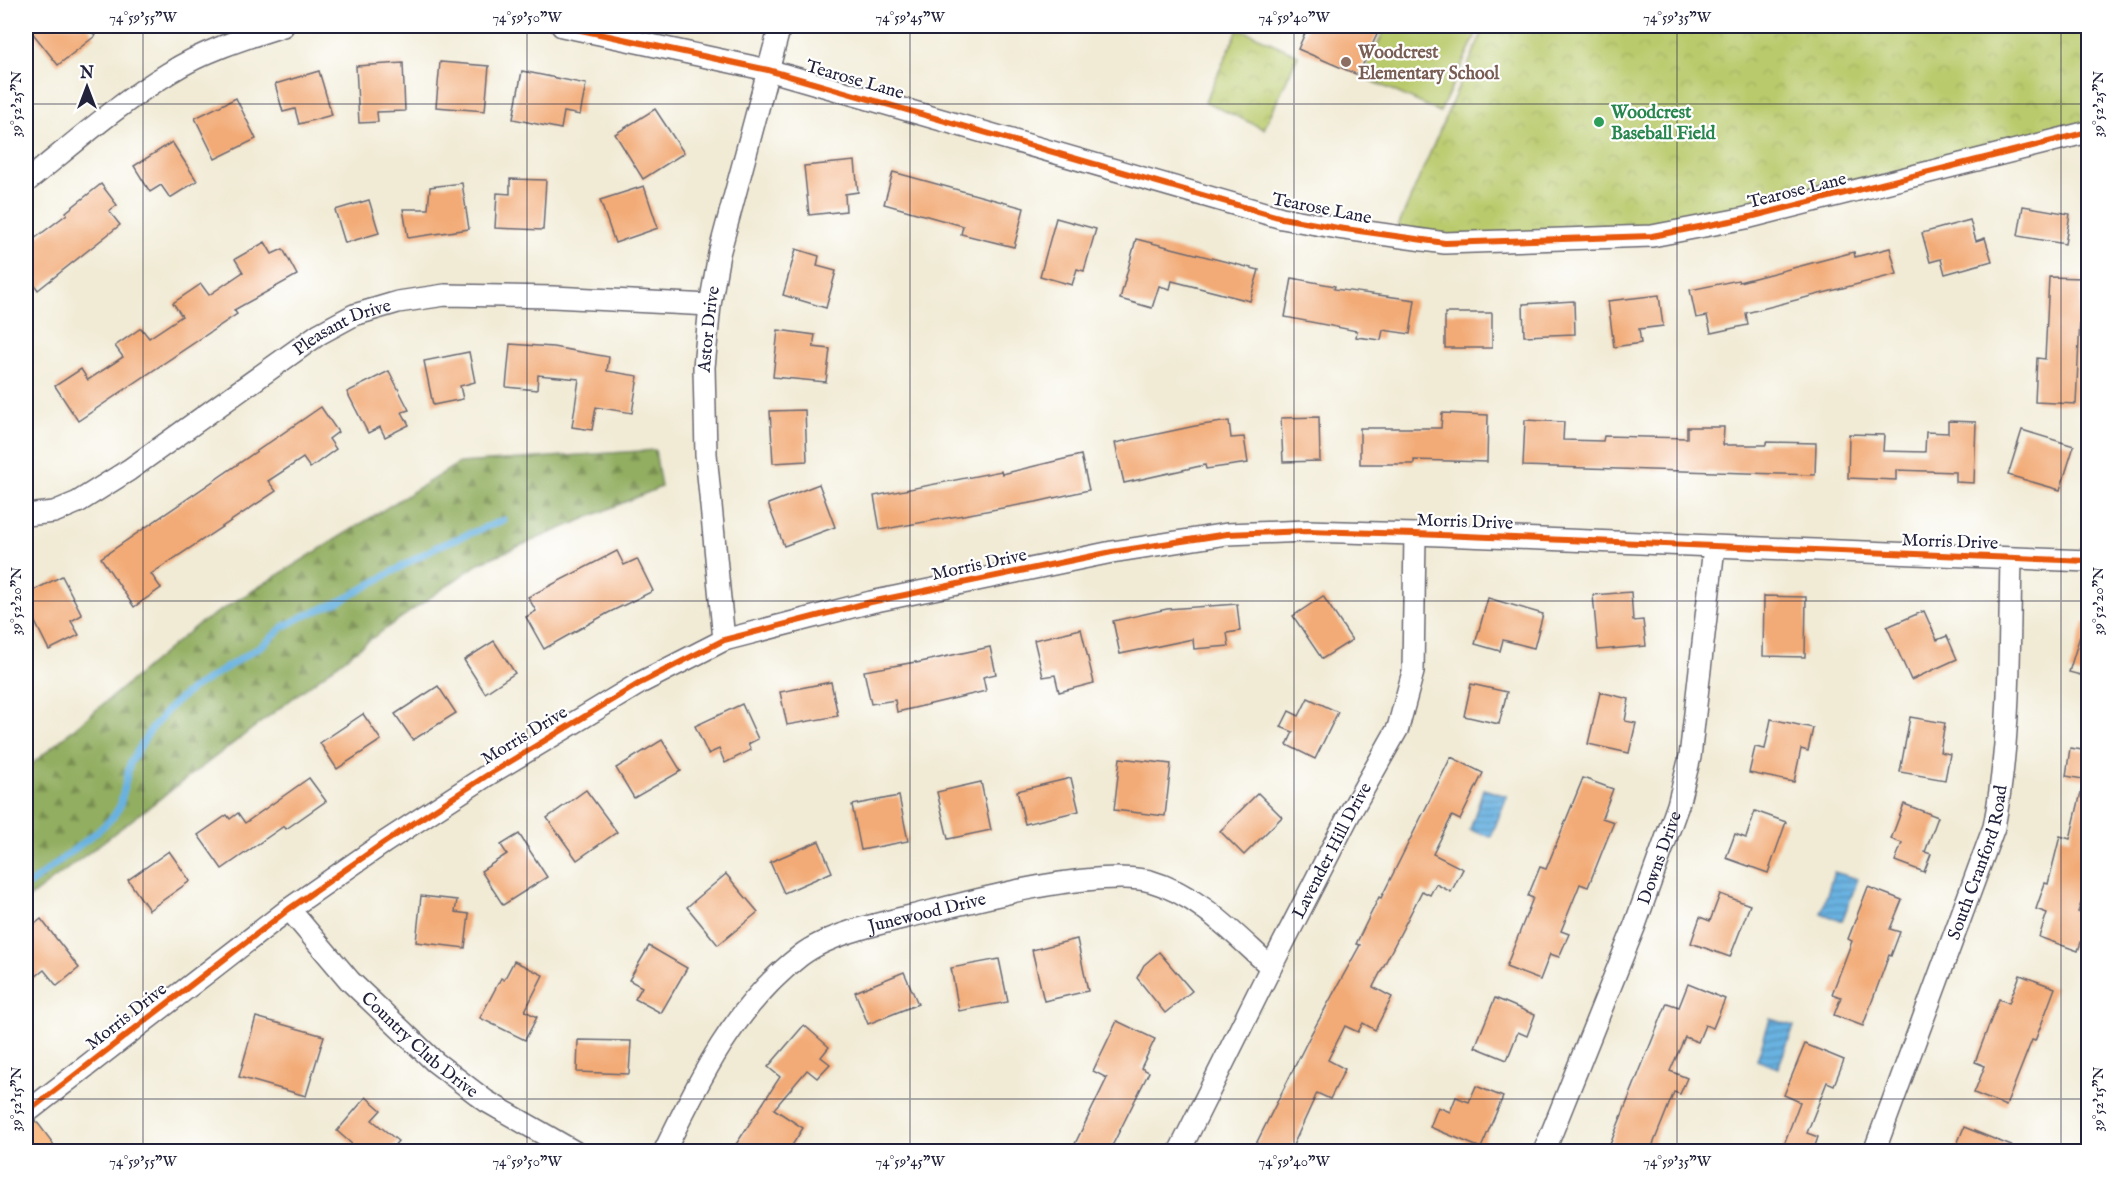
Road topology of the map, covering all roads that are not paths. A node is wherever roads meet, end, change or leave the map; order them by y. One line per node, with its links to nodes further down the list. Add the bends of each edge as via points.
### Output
1 (284, 26): 6 (street, via 232,42 170,72)
2 (562, 26): 4 (street, Tearose Lane)
3 (780, 26): 4 (street, Astor Drive)
4 (768, 70): 5 (street, Tearose Lane, via 1282,218 1444,243 1652,236 1746,218); 7 (street, Astor Drive, via 719,254)
5 (2088, 132)
6 (26, 182)
7 (710, 305): 8 (street, Pleasant Drive, via 445,295 398,302 354,315 319,334 78,502 54,512); 13 (street, Astor Drive, via 704,367 706,454)
8 (26, 515)
9 (1415, 534): 10 (street, Morris Drive); 13 (street, Morris Drive, via 1227,534 1112,552 871,602); 15 (street, Lavender Hill Drive, via 1413,672 1398,728)
10 (1714, 547): 11 (street, Morris Drive); 22 (street, Downs Drive, via 1690,756 1678,805 1635,925)
11 (2011, 558): 12 (street, Morris Drive); 23 (street, South Cranford Road, via 2008,723 1994,827)
12 (2088, 561)
13 (724, 640): 14 (street, Morris Drive, via 640,683 486,776)
14 (289, 909): 16 (street, Morris Drive); 19 (street, Country Club Drive, via 350,981 435,1062 486,1101)
15 (1271, 967): 20 (street, Junewood Drive, via 1196,901 1172,888 1128,879 1073,880 867,927 801,955 771,981 720,1045); 21 (street, Lavender Hill Drive)
16 (26, 1113)
17 (26, 1136): 18 (main road)
18 (38, 1152)
19 (575, 1152)
20 (664, 1152)
21 (1179, 1152)
22 (1544, 1152)
23 (1874, 1152)

